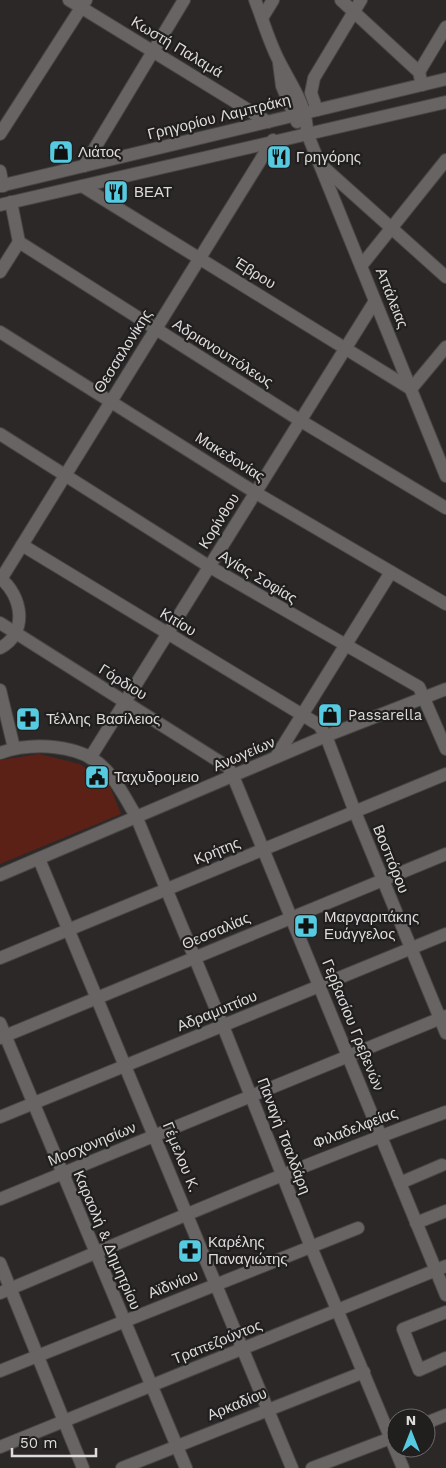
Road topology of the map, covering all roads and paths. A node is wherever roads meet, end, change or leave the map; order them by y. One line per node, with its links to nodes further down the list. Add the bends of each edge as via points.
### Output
1 (68, 0): 7 (street, Κωστή Παλαμά)
2 (184, 0): 11 (street)
3 (255, 0): 9 (street, Αττάλειας)
4 (273, 0): 9 (street)
5 (341, 0): 8 (street)
6 (361, 0): 8 (street)
7 (83, 4): 11 (street, Κωστή Παλαμά); 18 (street)
8 (354, 11): 12 (street); 15 (street, via 314,78)
9 (262, 18): 15 (street, Αττάλειας, via 279,62 282,86)
10 (446, 27): 12 (street)
11 (153, 52): 16 (street, Κωστή Παλαμά); 22 (street)
12 (420, 79): 13 (street, Γρηγορίου Λαμπράκη); 15 (street, Γρηγορίου Λαμπράκη)
13 (446, 79)
14 (446, 102): 17 (street)
15 (305, 113): 16 (street, Γρηγορίου Λαμπράκη); 17 (street, Αττάλειας, via 301,130)
16 (268, 122): 22 (street, Γρηγορίου Λαμπράκη)
17 (307, 133): 19 (street); 21 (street, Αττάλειας)
18 (0, 134)
19 (273, 140): 25 (street); 29 (street, Θεσσαλονίκης)
20 (446, 160): 27 (street)
21 (320, 164): 27 (street); 30 (street, Αττάλειας)
22 (84, 166): 24 (street, Γρηγορίου Λαμπράκη)
23 (0, 172): 24 (street)
24 (2, 186)
25 (82, 186): 26 (street); 29 (street, Έβρου)
26 (6, 204): 28 (street)
27 (391, 226): 30 (street); 32 (street)
28 (19, 242): 31 (street); 34 (street, Αδριανουπόλεως)
29 (200, 258): 34 (street, Θεσσαλονίκης); 37 (street, Έβρου)
30 (361, 266): 33 (street, Αττάλειας)
31 (0, 272)
32 (446, 277)
33 (376, 301): 37 (street, Κορίνθου); 38 (street, Αττάλειας)
34 (156, 330): 39 (street, Θεσσαλονίκης); 40 (street, Αδριανουπόλεως)
35 (0, 332): 39 (street, Μακεδονίας)
36 (446, 347): 38 (street)
37 (346, 349): 38 (street, Έβρου); 40 (street, Κορίνθου)
38 (411, 389): 43 (street, Αττάλειας)
39 (111, 402): 42 (street, Θεσσαλονίκης); 44 (street, Μακεδονίας)
40 (301, 421): 44 (street, Κορίνθου); 45 (street, Αδριανουπόλεως)
41 (0, 434): 42 (street, Αγίας Σοφίας)
42 (65, 476): 46 (street, Θεσσαλονίκης); 47 (street, Αγίας Σοφίας)
43 (446, 476)
44 (256, 493): 47 (street, Κορίνθου); 48 (street, Μακεδονίας)
45 (446, 508)
46 (22, 545): 49 (street, Θεσσαλονίκης); 53 (street, Κιτίου)
47 (210, 567): 53 (street, Κορίνθου); 54 (street, Αγίας Σοφίας)
48 (391, 572): 50 (street, Μακεδονίας); 54 (street)
49 (1, 579): 52 (street, via 14,592 20,608)
50 (446, 604)
51 (0, 624): 52 (street, Γόρδιου)
52 (15, 633): 55 (street); 59 (street, Γόρδιου)
53 (167, 635): 59 (street, Κορίνθου); 60 (street, Κιτίου)
54 (346, 647): 58 (street, Αγίας Σοφίας, via 419,687); 60 (street)
55 (0, 648)
56 (446, 688): 58 (street, Ανωγείων)
57 (0, 690): 63 (street)
58 (424, 696): 62 (street, Ανωγείων); 64 (street)
59 (125, 702): 67 (street, Κορίνθου); 68 (street, Γόρδιου)
60 (303, 714): 61 (street, Κιτίου); 66 (street)
61 (319, 725): 62 (street, Βοσπόρου)
62 (326, 736): 66 (street, Ανωγείων); 70 (street, Βοσπόρου)
63 (14, 748): 65 (street); 67 (street, via 51,746)
64 (446, 749)
65 (0, 753)
66 (276, 757): 68 (street, Ανωγείων)
67 (90, 758): 71 (street, Παναγή Τσαλδάρη, via 106,769)
68 (231, 772): 71 (street, Ανωγείων); 72 (street, Γερβασίου Γρεβενών)
69 (446, 774): 70 (street, Κρήτης)
70 (355, 812): 72 (street, Κρήτης); 76 (street, Βοσπόρου)
71 (136, 816): 74 (street, Ανωγείων); 77 (street, Παναγή Τσαλδάρη)
72 (263, 850): 77 (street, Κρήτης); 78 (street, Γερβασίου Γρεβενών)
73 (446, 854): 76 (street, Θεσσαλίας)
74 (39, 859): 75 (street, Ανωγείων); 79 (street, Γέμελου Κ.)
75 (0, 875)
76 (382, 880): 78 (street, Θεσσαλίας); 81 (street, Βοσπόρου)
77 (167, 889): 79 (street, Κρήτης); 83 (street, Παναγή Τσαλδάρη)
78 (291, 917): 83 (street, Θεσσαλίας); 84 (street, Γερβασίου Γρεβενών)
79 (69, 930): 82 (street, Κρήτης); 85 (street, Γέμελου Κ.)
80 (446, 934): 81 (street, Αδραμυττίου)
81 (410, 948): 84 (street, Αδραμυττίου); 86 (street, Βοσπόρου)
82 (0, 958)
83 (195, 958): 85 (street, Θεσσαλίας); 88 (street, Παναγή Τσαλδάρη)
84 (319, 986): 88 (street, Αδραμυττίου); 91 (street, Γερβασίου Γρεβενών)
85 (97, 998): 90 (street, Θεσσαλίας); 92 (street, Γέμελου Κ.)
86 (443, 1017): 89 (street, Βοσπόρου); 91 (street, Μοσχονησίων)
87 (0, 1023): 90 (street, Καραολή & Δημητρίου)
88 (224, 1026): 92 (street, Αδραμυττίου); 93 (street, Παναγή Τσαλδάρη)
89 (446, 1033)
90 (3, 1037): 94 (street, Καραολή & Δημητρίου)
91 (348, 1056): 93 (street, Μοσχονησίων); 98 (street, Γερβασίου Γρεβενών)
92 (125, 1066): 94 (street, Αδραμυττίου); 97 (street, Γέμελου Κ.)
93 (251, 1096): 97 (street, Μοσχονησίων); 101 (street, Παναγή Τσαλδάρη)
94 (33, 1104): 96 (street, Αδραμυττίου); 100 (street, Καραολή & Δημητρίου)
95 (446, 1112): 98 (street, Φιλαδελφείας)
96 (0, 1117)
97 (154, 1136): 100 (street, Μοσχονησίων); 105 (street, Γέμελου Κ.)
98 (380, 1136): 101 (street, Φιλαδελφείας); 102 (street, Γερβασίου Γρεβενών)
99 (442, 1165): 102 (street)
100 (62, 1174): 103 (street, Μοσχονησίων); 109 (street, Καραολή & Δημητρίου)
101 (281, 1174): 105 (street, Φιλαδελφείας); 108 (street, Παναγή Τσαλδάρη)
102 (400, 1183): 106 (street, Γερβασίου Γρεβενών)
103 (0, 1199)
104 (446, 1211): 106 (street)
105 (186, 1214): 109 (street, Φιλαδελφείας); 112 (street, Γέμελου Κ.)
106 (416, 1223): 111 (street, Γερβασίου Γρεβενών)
107 (358, 1228): 108 (street, Αϊδινίου)
108 (311, 1247): 112 (street, Αϊδινίου); 115 (street, Παναγή Τσαλδάρη)
109 (96, 1254): 113 (street, Φιλαδελφείας); 117 (street, Καραολή & Δημητρίου)
110 (0, 1263): 113 (street)
111 (441, 1268): 114 (street, Γερβασίου Γρεβενών); 115 (street, Τραπεζούντος)
112 (216, 1285): 117 (street, Αϊδινίου); 118 (street, Γέμελου Κ.)
113 (5, 1291): 119 (street)
114 (446, 1295)
115 (338, 1311): 118 (street, Τραπεζούντος); 122 (street, Παναγή Τσαλδάρη)
116 (446, 1312): 120 (street, via 403,1329 419,1370)
117 (124, 1322): 119 (street, Αϊδινίου); 123 (street, Καραολή & Δημητρίου)
118 (242, 1349): 123 (street, Τραπεζούντος); 124 (street, Γέμελου Κ.)
119 (38, 1356): 121 (street, Αϊδινίου); 126 (street)
120 (446, 1358)
121 (0, 1371)
122 (364, 1372): 124 (street, Αρκαδίου); 125 (street, Παναγή Τσαλδάρη)
123 (151, 1386): 126 (street, Τραπεζούντος); 128 (street, Καραολή & Δημητρίου)
124 (267, 1409): 128 (street, Αρκαδίου); 133 (street, Γέμελου Κ.)
125 (386, 1419)
126 (64, 1421): 129 (street, Τραπεζούντος); 130 (street)
127 (386, 1439): 134 (street)
128 (176, 1446): 131 (street, Αρκαδίου); 132 (street, Καραολή & Δημητρίου)
129 (0, 1447)
130 (83, 1468)
131 (122, 1468)
132 (186, 1468)
133 (292, 1468)
134 (312, 1468)

